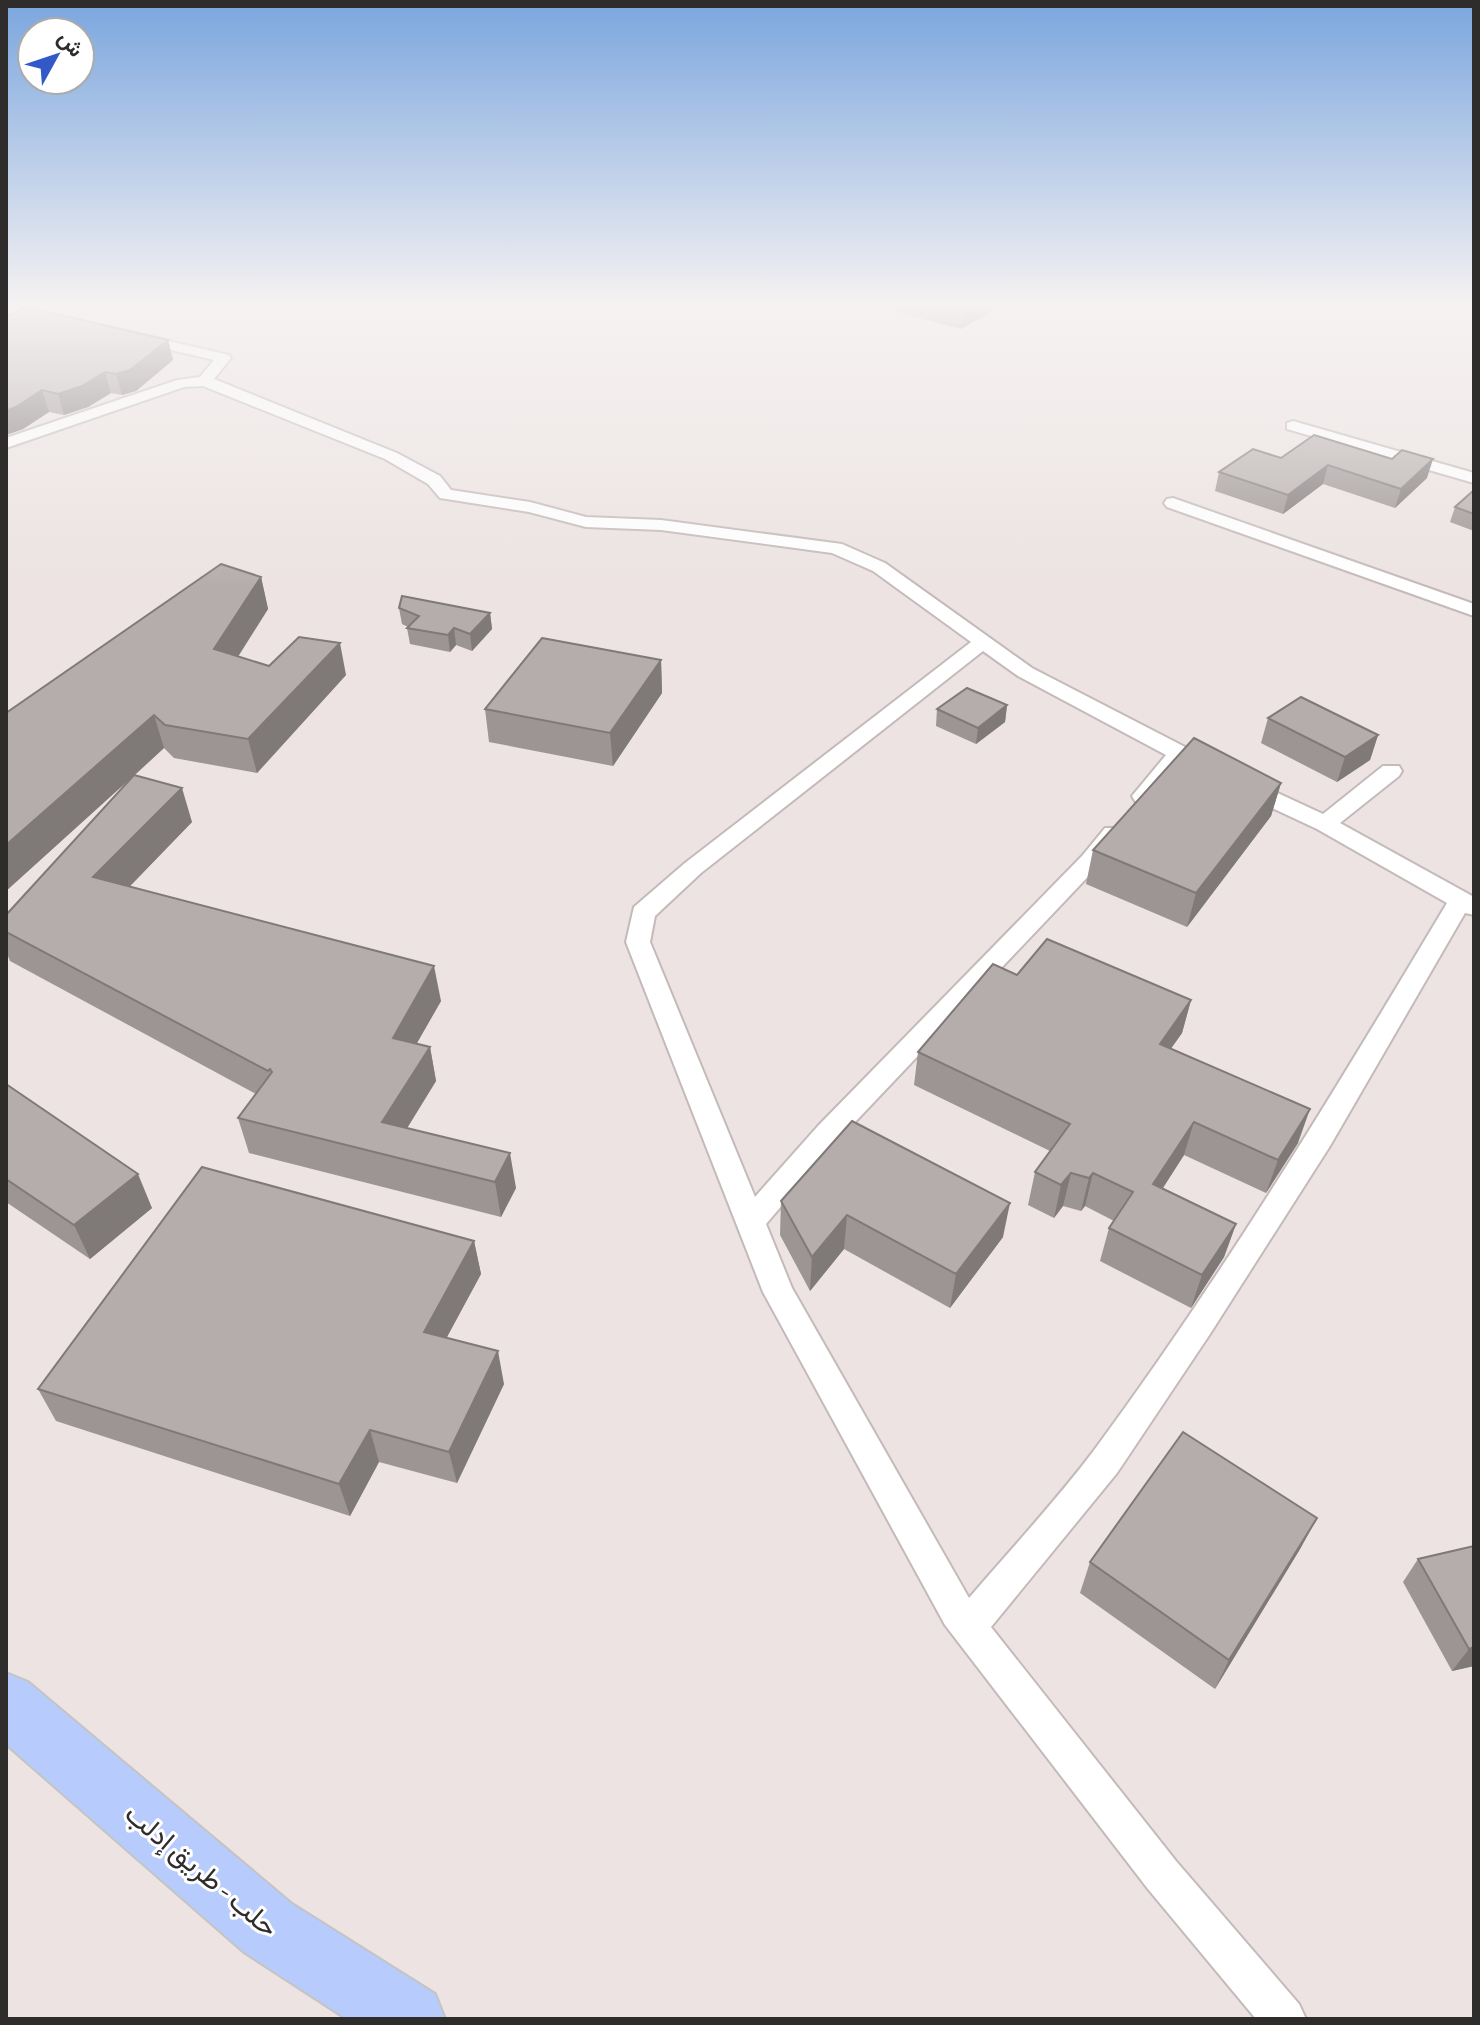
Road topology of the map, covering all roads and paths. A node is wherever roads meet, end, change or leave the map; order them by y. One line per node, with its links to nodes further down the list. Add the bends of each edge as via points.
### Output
1 (134, 398): 4 (street)
2 (248, 398): 8 (street, via 391,456 434,480 446,494 586,522 661,525 836,548 879,567)
3 (1293, 426): 5 (street)
4 (6, 443)
5 (1474, 478)
6 (1173, 503): 7 (street)
7 (1474, 610)
8 (983, 642): 9 (street, via 1025,672); 15 (street, via 693,868 643,913 638,942)
9 (1179, 753): 10 (street); 15 (street, via 1090,861 828,1133)
10 (1205, 766)
11 (1391, 771): 13 (street)
12 (1232, 780): 13 (street)
13 (1325, 824): 14 (street)
14 (1467, 904): 16 (street, via 1320,1139 1105,1462)
15 (750, 1222): 16 (street, via 778,1292)
16 (968, 1627): 19 (street, via 1162,1875)
17 (6, 1704): 18 (highway, حلب - طريق إدلب, via 268,1928)
18 (410, 2019)
19 (1284, 2019)

